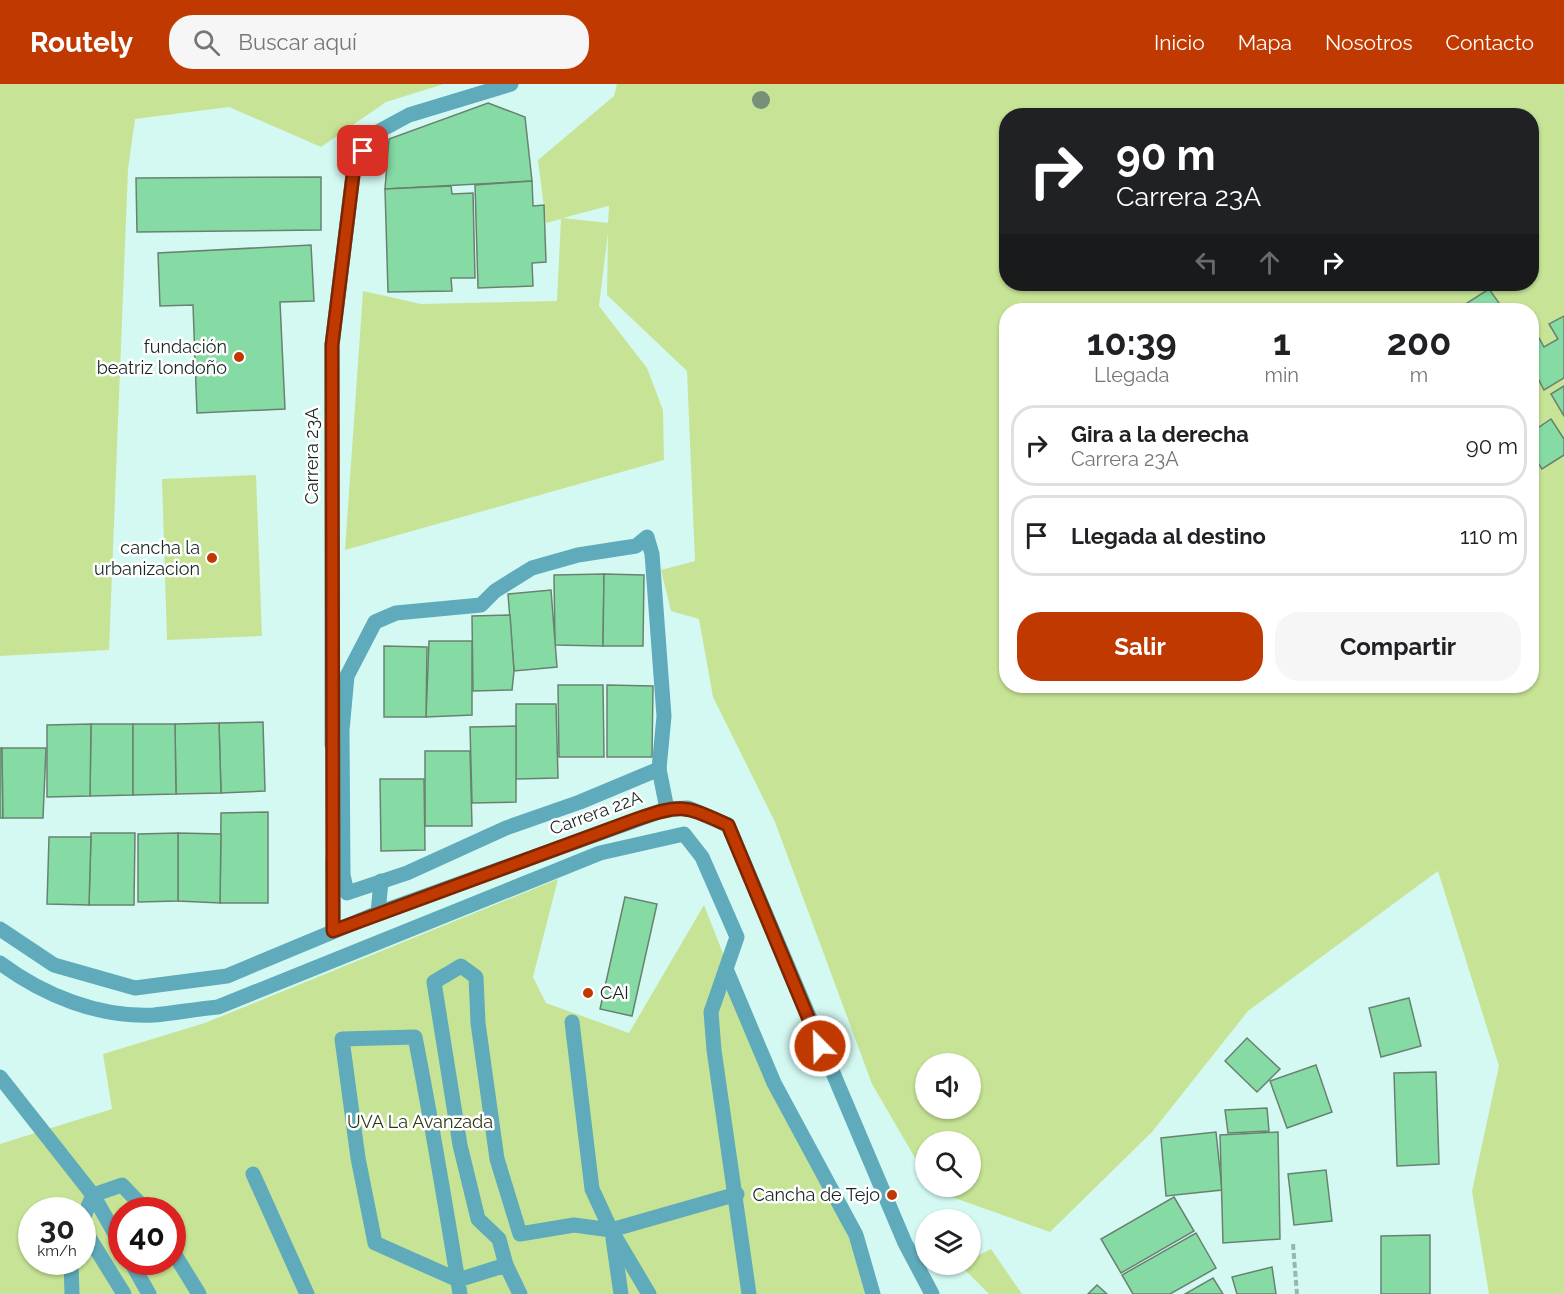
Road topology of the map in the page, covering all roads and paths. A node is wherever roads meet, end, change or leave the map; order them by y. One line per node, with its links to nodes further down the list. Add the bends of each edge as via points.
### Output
1 (511, 84): 7 (street, Carrera 23A, via 400,120 372,135 354,167 332,345)
2 (659, 769): 3 (street); 4 (street); 4 (street, via 664,716 652,554 647,537 636,546 578,555 532,568 495,591 481,605 396,613 375,622 347,676 342,730 343,875 347,893)
3 (667, 809): 5 (street, Carrera 22A); 35 (street, Carrera 22A, via 688,808 728,825 905,1244)
4 (381, 881): 5 (street)
5 (378, 913): 7 (street, Carrera 22A)
6 (0, 929): 7 (street, Carrera 22A, via 54,965 135,988 227,976)
7 (333, 931)
8 (0, 963): 9 (street, via 20,978 85,1008 152,1015 218,1007 600,853 684,834 702,858 737,937)
9 (726, 969): 13 (street, via 711,1012); 34 (street, via 774,1083 856,1235)
10 (572, 1022): 17 (street, via 592,1189)
11 (0, 1077): 14 (street)
12 (253, 1174): 29 (street)
13 (737, 1194): 17 (street); 33 (street)
14 (93, 1195): 15 (street, via 122,1185); 16 (street)
15 (134, 1197)
16 (108, 1221)
17 (611, 1230): 20 (street, via 574,1225 520,1234 497,1159 478,1023 476,977 461,966 434,982 460,1145 478,1219 499,1239); 31 (street); 32 (street)
18 (1293, 1244): 36 (path)
19 (96, 1245): 26 (street)
20 (506, 1265): 24 (street); 30 (street)
21 (186, 1273): 28 (street)
22 (71, 1275): 25 (street)
23 (138, 1275): 27 (street)
24 (459, 1287): 24 (street, via 415,1037 342,1039 358,1158 375,1243)
25 (72, 1294)
26 (124, 1294)
27 (149, 1294)
28 (199, 1294)
29 (307, 1294)
30 (520, 1294)
31 (621, 1294)
32 (649, 1294)
33 (749, 1294)
34 (873, 1294)
35 (932, 1294)
36 (1297, 1294)

